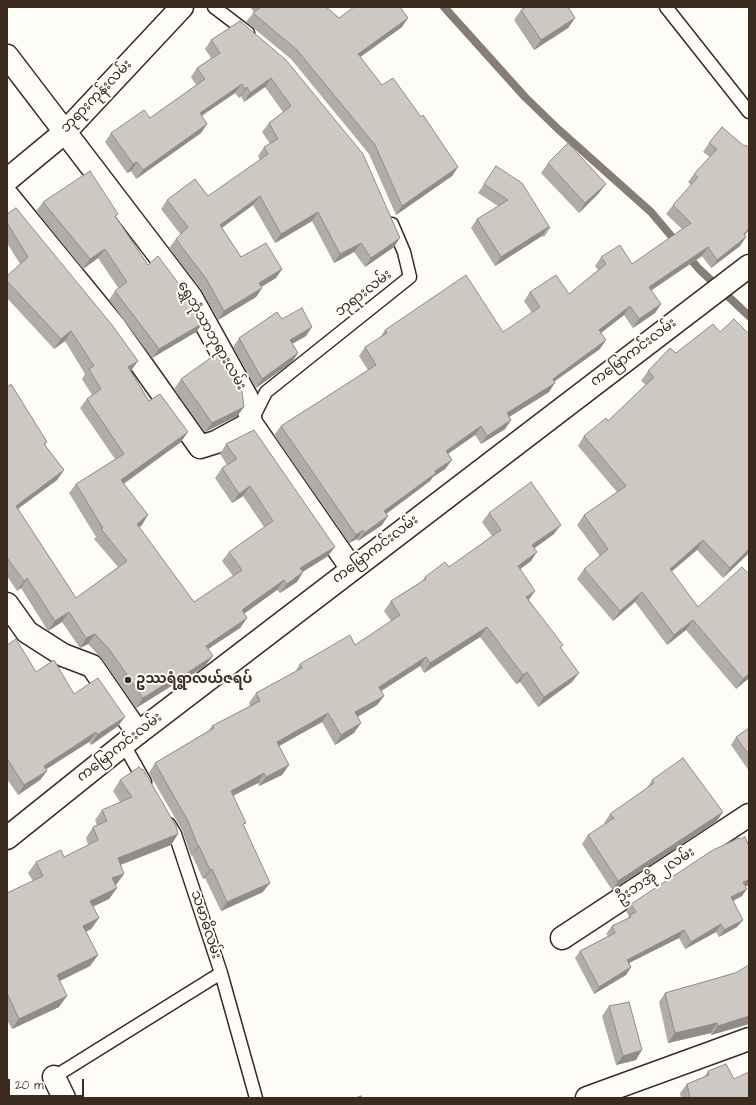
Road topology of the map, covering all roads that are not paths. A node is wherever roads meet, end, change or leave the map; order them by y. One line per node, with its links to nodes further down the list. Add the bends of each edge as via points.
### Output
1 (182, 7): 7 (street, ဘုရားကုန်းလမ်း)
2 (214, 7): 4 (lane)
3 (666, 7): 6 (lane)
4 (257, 40)
5 (7, 56): 7 (street, ရွှေဘုံသာဘုရားလမ်း)
6 (749, 112)
7 (65, 132): 8 (street, ဘုရားကုန်းလမ်း); 12 (street, ရွှေဘုံသာဘုရားလမ်း, via 191,297 247,398)
8 (7, 180)
9 (7, 195): 12 (street, via 115,327 200,447 216,442)
10 (388, 216): 12 (lane, ဘုရားလမ်း, via 404,252 410,277 266,392)
11 (749, 266): 13 (street, ကမြောကင်းလမ်း)
12 (251, 423): 13 (street, ရွှေဘုံသာဘုရားလမ်း)
13 (352, 569): 15 (street, ကမြောကင်းလမ်း)
14 (7, 604): 15 (street, via 27,632 63,655 92,666)
15 (131, 739): 16 (lane); 19 (street, ကမြောကင်းလမ်း)
16 (151, 793)
17 (163, 813): 21 (lane, သမာဓိလမ်း, via 175,834)
18 (749, 815): 20 (street, ဦးဘအို ၂လမ်း)
19 (7, 838)
20 (562, 938)
21 (221, 973): 23 (lane, သမာဓိလမ်း); 25 (lane)
22 (749, 1039): 26 (street)
23 (54, 1077): 24 (street, သမာဓိလမ်း)
24 (64, 1098)
25 (256, 1098)
26 (586, 1098)

